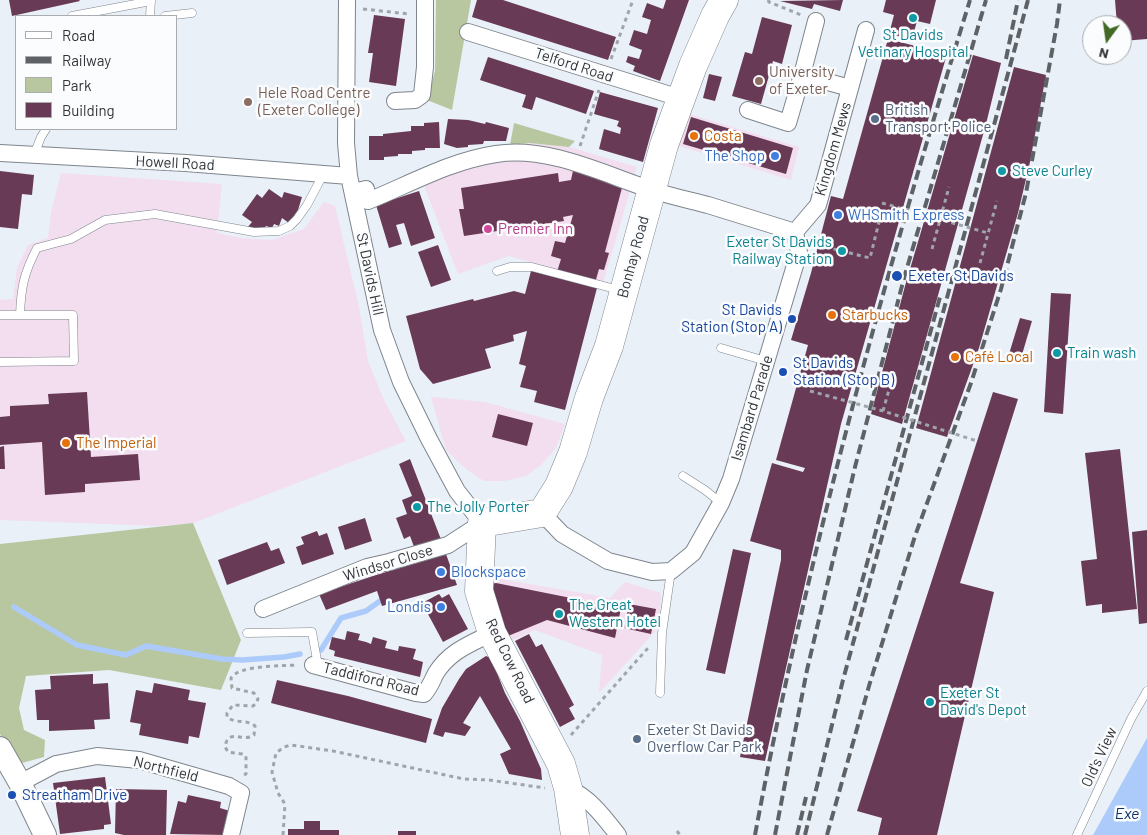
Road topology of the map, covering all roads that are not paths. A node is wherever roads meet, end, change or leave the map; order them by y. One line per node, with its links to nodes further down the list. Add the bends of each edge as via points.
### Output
1 (724, 0): 14 (highway, Bonhay Road)
2 (151, 1): 6 (lane); 7 (lane)
3 (347, 4): 21 (street, St Davids Hill, via 346,143)
4 (424, 8): 15 (street, via 422,95 415,100)
5 (192, 13): 8 (lane)
6 (77, 15)
7 (150, 15)
8 (174, 15)
9 (816, 21): 12 (street)
10 (866, 30): 13 (street, Kingdom Mews)
11 (468, 32): 14 (street, Telford Road)
12 (802, 75): 13 (street, Kingdom Mews); 16 (street, via 788,123)
13 (850, 88): 23 (street, Kingdom Mews, via 818,205)
14 (680, 98): 22 (highway, Bonhay Road)
15 (395, 101)
16 (748, 110)
17 (45, 130): 19 (lane)
18 (0, 153): 19 (street, Howell Road)
19 (34, 155): 20 (street, Howell Road)
20 (324, 173): 21 (street, Howell Road); 27 (lane, via 297,219 279,231 254,232 155,214 105,220 71,239 37,248 21,288)
21 (351, 184): 22 (street, via 366,189 368,201 458,163 496,154 534,153 575,163); 34 (street, St Davids Hill, via 382,330 401,382 458,491)
22 (651, 190): 23 (street); 25 (highway, Bonhay Road)
23 (795, 232): 29 (street, Isambard Parade, via 798,252)
24 (497, 271): 25 (lane, via 532,267)
25 (623, 292): 33 (highway, Bonhay Road, via 609,346 573,452 559,486)
26 (0, 315): 27 (lane)
27 (20, 315): 30 (lane, via 73,315 74,361)
28 (721, 348): 29 (lane)
29 (766, 361): 32 (street, Isambard Parade)
30 (0, 362)
31 (683, 476): 32 (lane)
32 (721, 503): 35 (street, Isambard Parade, via 693,554)
33 (542, 513): 34 (highway); 35 (street, via 562,534 608,561 652,572)
34 (482, 524): 36 (street, Windsor Close, via 448,545 367,567); 38 (highway, Red Cow Road, via 479,591)
35 (671, 571): 41 (lane, via 662,633)
36 (263, 609)
37 (247, 633): 39 (lane, via 312,632)
38 (492, 633): 39 (street, Taddiford Road, via 453,653 424,694); 43 (highway, Red Cow Road)
39 (316, 666)
40 (1147, 691): 49 (lane, Old's View)
41 (660, 693)
42 (0, 748): 44 (main road)
43 (564, 776): 47 (highway, Red Cow Road); 48 (street, via 598,809)
44 (20, 783): 45 (main road); 46 (street, Northfield, via 56,764 97,756 139,760 229,786 241,793)
45 (44, 835)
46 (231, 835)
47 (575, 835)
48 (618, 835)
49 (1077, 835)

